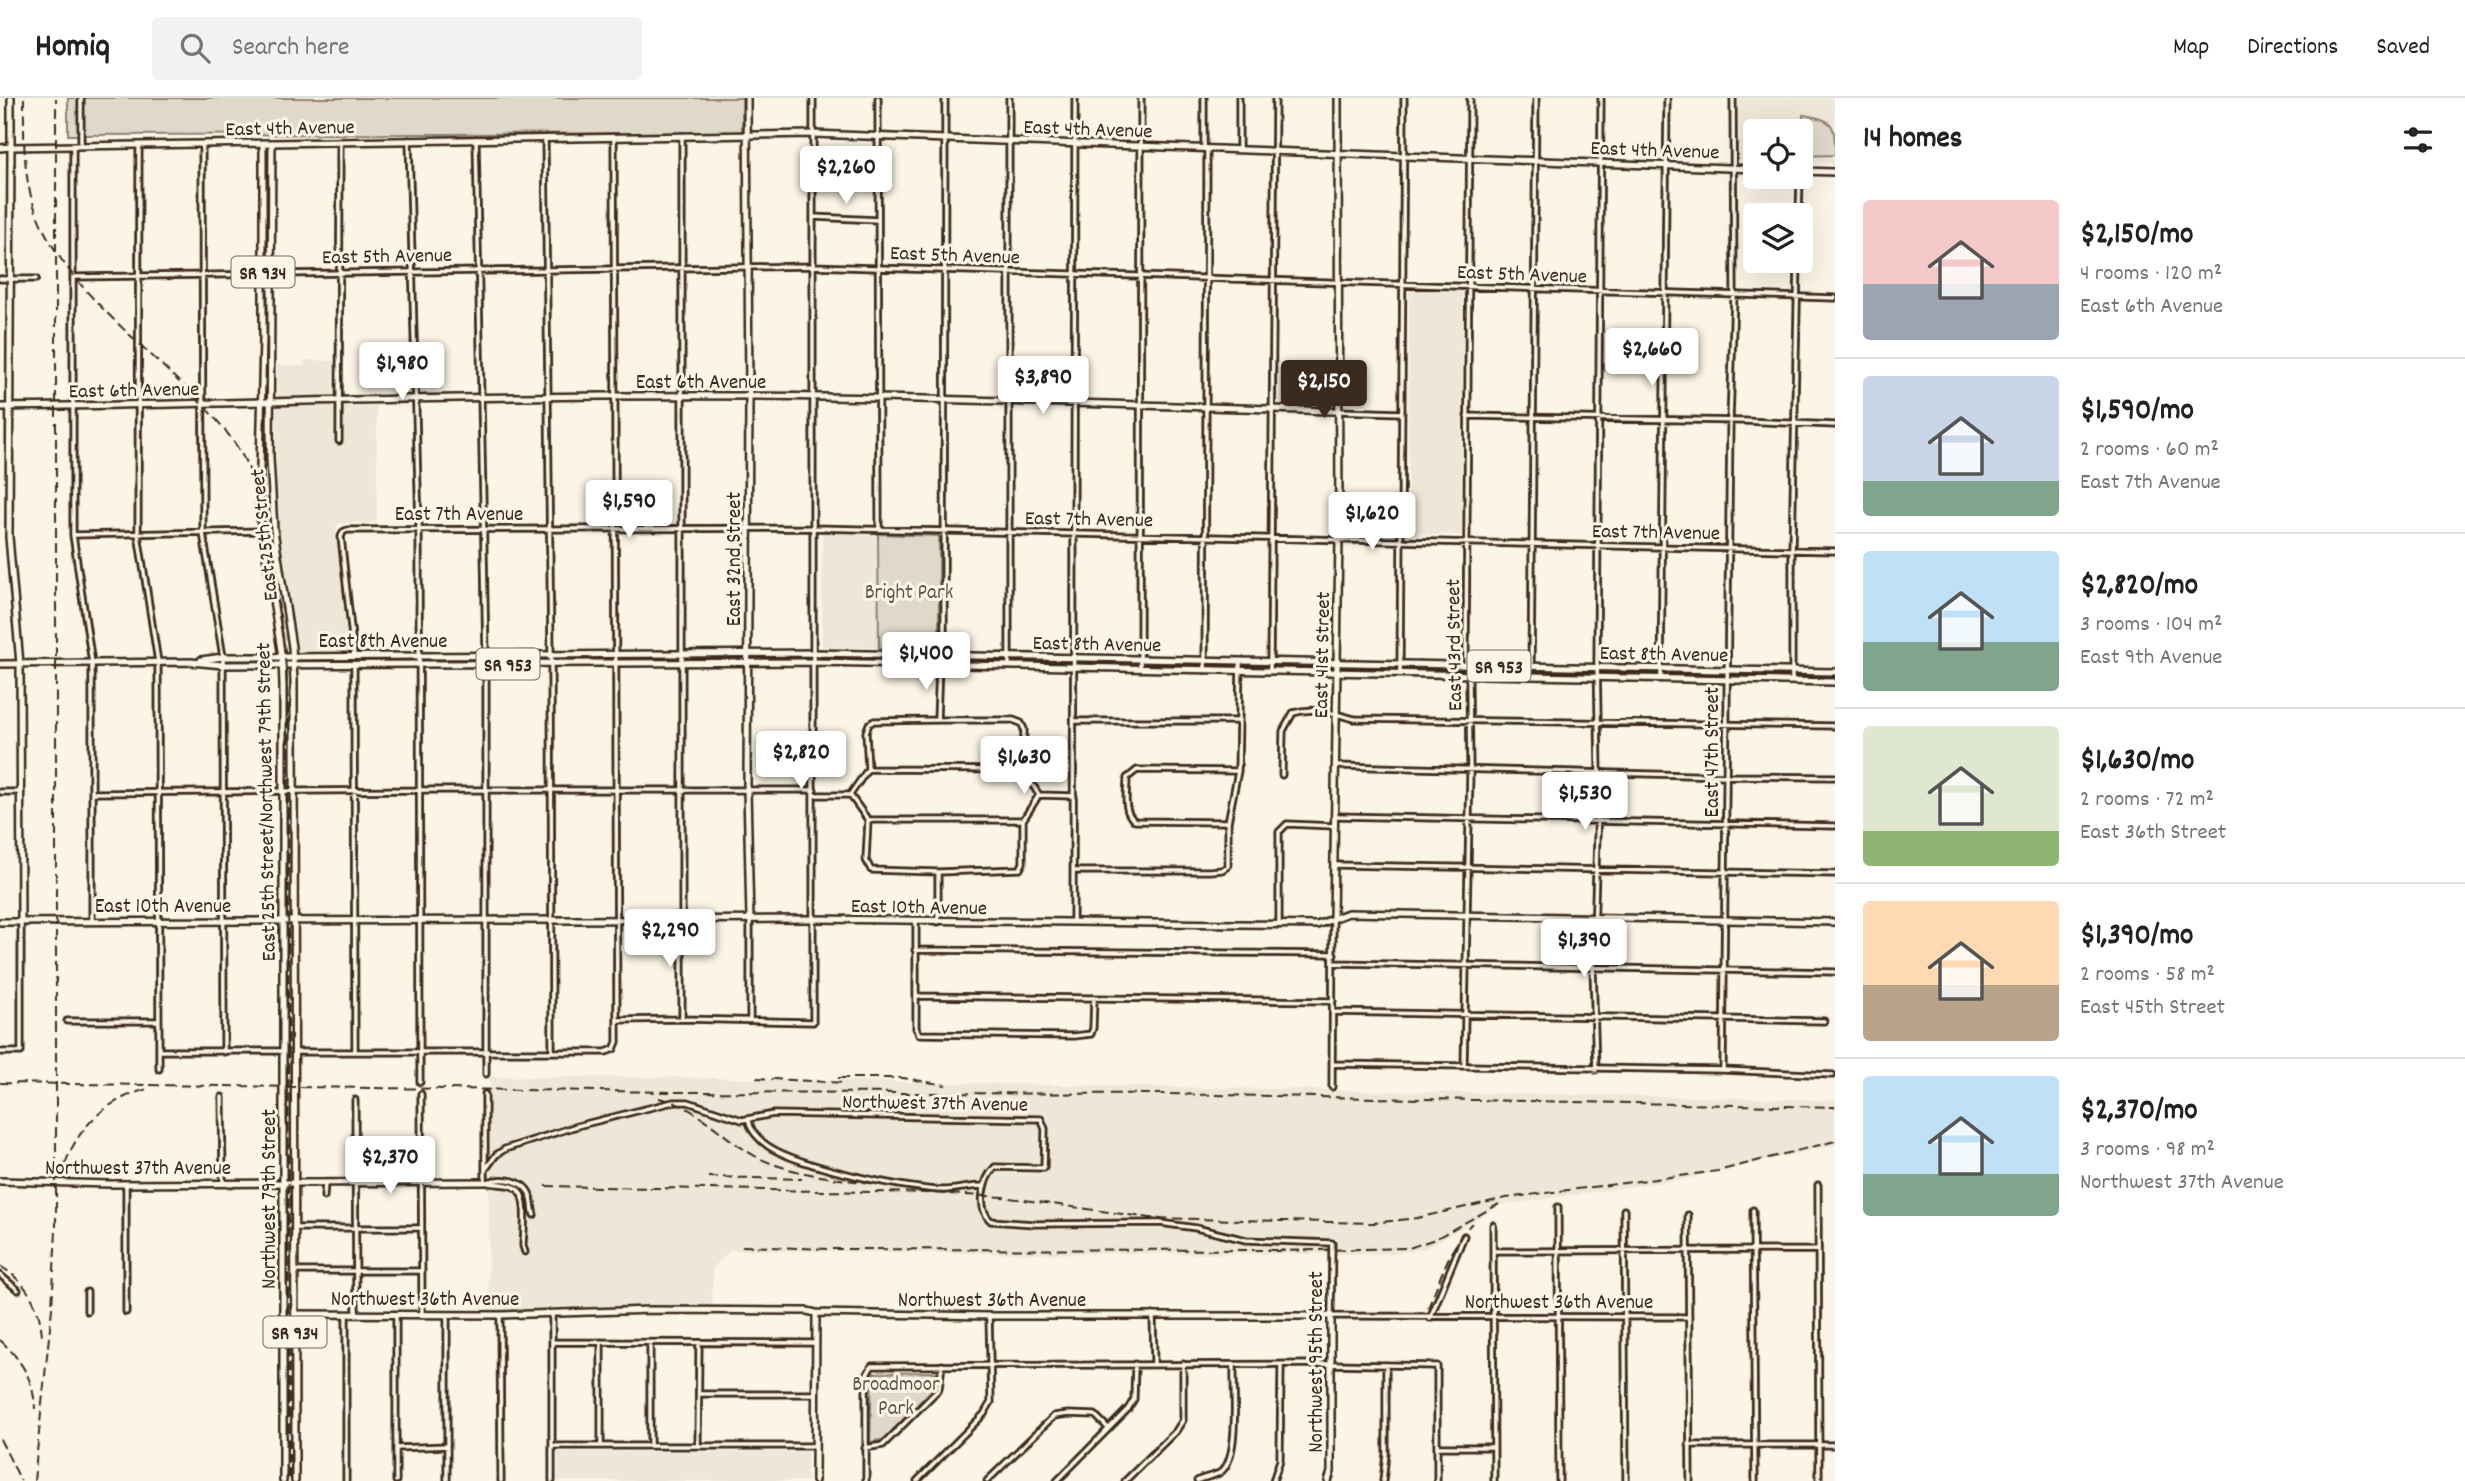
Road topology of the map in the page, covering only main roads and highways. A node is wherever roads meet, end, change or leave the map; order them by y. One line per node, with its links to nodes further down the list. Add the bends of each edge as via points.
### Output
1 (11, 98): 8 (main road)
2 (747, 98): 4 (main road, East 32nd Street)
3 (1338, 98): 9 (main road, East 41st Street)
4 (747, 135): 6 (main road, East 4th Avenue); 9 (main road, East 4th Avenue); 13 (main road, East 32nd Street)
5 (263, 143): 6 (main road, East 4th Avenue); 8 (main road, East 4th Avenue); 14 (main road, East 25th Street/Northwest 79th Street / SR 934)
6 (272, 143): 15 (main road, SR 934)
7 (0, 148): 8 (main road, East 4th Avenue)
8 (11, 148): 17 (main road)
9 (1338, 153): 10 (main road, East 4th Avenue); 18 (main road, East 41st Street)
10 (1743, 168)
11 (1813, 171): 12 (main road)
12 (1835, 172)
13 (749, 396): 15 (main road, East 6th Avenue); 18 (main road, East 6th Avenue); 19 (main road, East 32nd Street)
14 (262, 401): 15 (main road, East 6th Avenue); 17 (main road, East 6th Avenue); 20 (main road, East 25th Street/Northwest 79th Street / SR 934, via 259,495)
15 (271, 401): 21 (main road, East 25th Street / SR 934, via 274,530)
16 (0, 407): 17 (main road, East 6th Avenue)
17 (9, 407): 26 (main road, via 9,537)
18 (1337, 411): 24 (main road, East 41st Street)
19 (748, 654): 21 (main road, East 8th Avenue / SR 953); 23 (main road, East 32nd Street); 24 (main road, East 8th Avenue / SR 953)
20 (282, 656): 21 (main road, East 8th Avenue / SR 953); 22 (main road, East 8th Avenue / SR 953); 27 (main road, East 25th Street/Northwest 79th Street / SR 934)
21 (293, 657): 28 (main road, East 25th Street / SR 934)
22 (191, 662): 26 (main road, East 8th Avenue / SR 953); 27 (main road, East 8th Avenue / SR 953)
23 (748, 663): 28 (main road, East 8th Avenue / SR 953); 29 (main road, East 8th Avenue / SR 953); 33 (main road, East 32nd Street)
24 (1335, 663): 29 (main road, East 41st Street); 30 (main road, East 8th Avenue / SR 953)
25 (0, 664): 26 (main road, East 8th Avenue / SR 953)
26 (20, 664): 37 (main road)
27 (282, 665): 28 (main road, East 8th Avenue / SR 953); 34 (main road, East 25th Street/Northwest 79th Street / SR 934)
28 (293, 665): 35 (main road, East 25th Street / SR 934)
29 (1335, 672): 31 (main road, East 8th Avenue / SR 953); 32 (main road, East 41st Street)
30 (1835, 672)
31 (1835, 682)
32 (1332, 919): 33 (main road, East 10th Avenue, via 1317,925); 38 (main road, East 10th Avenue, via 1348,913)
33 (750, 920): 35 (main road, East 10th Avenue)
34 (283, 921): 35 (main road, East 10th Avenue); 37 (main road, East 10th Avenue); 39 (main road, East 25th Street/Northwest 79th Street / SR 934)
35 (294, 921): 40 (main road, East 25th Street / SR 934)
36 (0, 922): 37 (main road, East 10th Avenue)
37 (21, 922)
38 (1835, 922)
39 (283, 1001): 40 (main road); 41 (main road, East 25th Street/Northwest 79th Street / SR 934)
40 (294, 1001): 42 (main road, East 25th Street / SR 934)
41 (284, 1085): 45 (main road, Northwest 79th Street / SR 934)
42 (295, 1085): 46 (main road, Northwest 79th Street / SR 934)
43 (0, 1181): 45 (main road, Northwest 37th Avenue)
44 (485, 1182): 46 (main road, Northwest 37th Avenue)
45 (283, 1183): 46 (main road, Northwest 37th Avenue); 50 (main road, Northwest 79th Street / SR 934)
46 (294, 1183): 48 (main road, Northwest 79th Street / SR 934)
47 (816, 1313): 48 (main road, Northwest 36th Avenue); 49 (main road, Northwest 36th Avenue); 52 (main road)
48 (295, 1314): 51 (main road, Northwest 79th Street / SR 934)
49 (1331, 1316): 53 (main road, Northwest 95th Street)
50 (283, 1481)
51 (295, 1481)
52 (815, 1481)
53 (1328, 1481)

